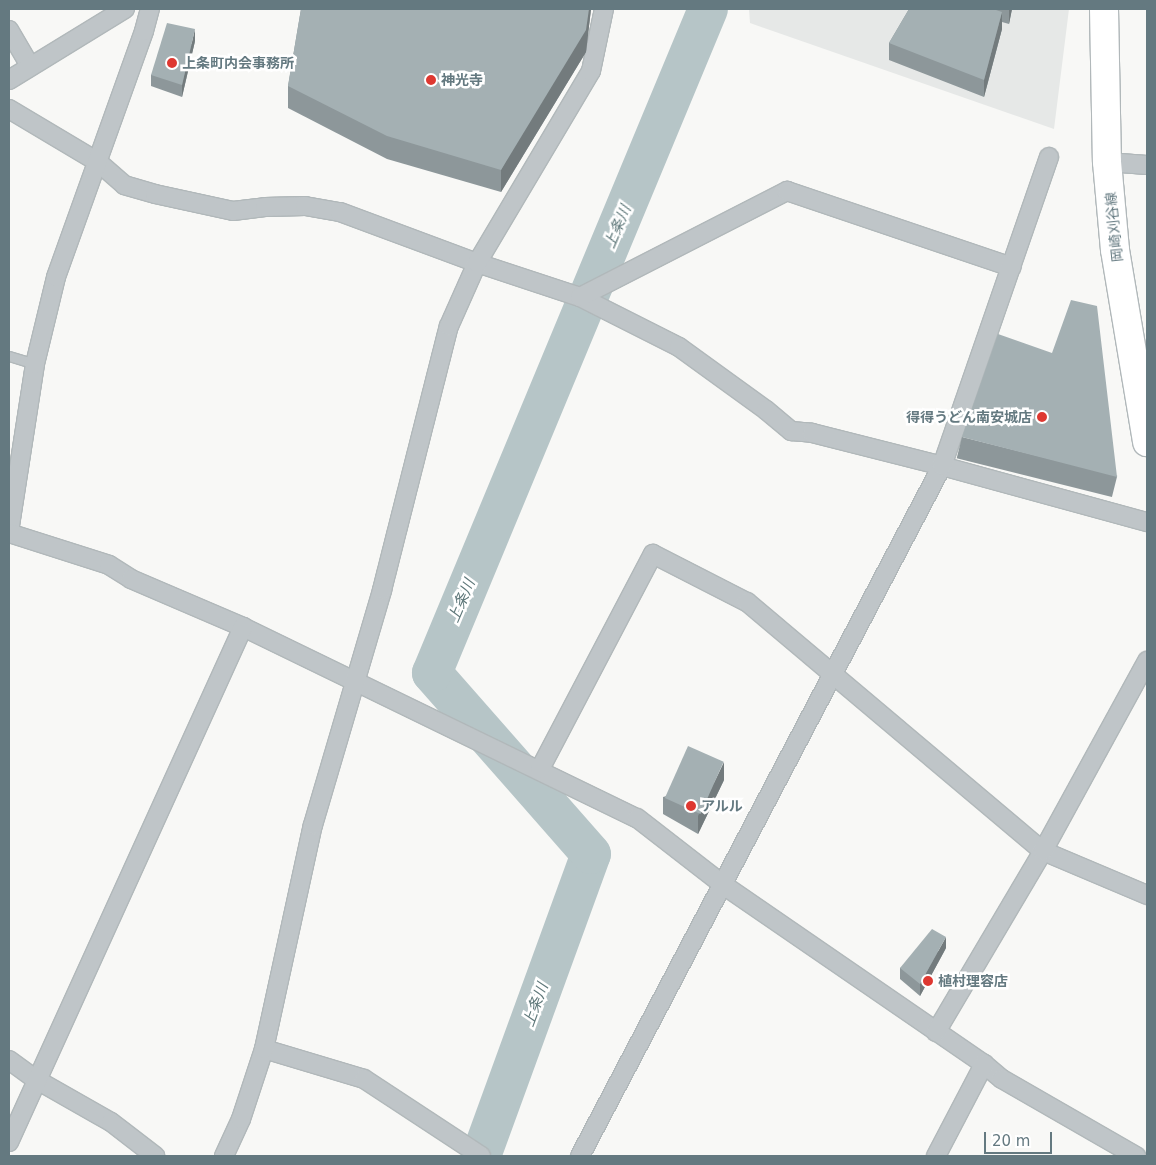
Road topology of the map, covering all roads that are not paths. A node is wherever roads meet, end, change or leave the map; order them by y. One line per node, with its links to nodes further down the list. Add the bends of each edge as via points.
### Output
1 (124, 9): 6 (street)
2 (150, 9): 10 (street)
3 (604, 9): 13 (street, via 591,71)
4 (1104, 9): 11 (main road, 岡崎刈谷線)
5 (9, 30): 6 (street)
6 (30, 66): 7 (street)
7 (9, 80)
8 (9, 109): 10 (street)
9 (1048, 157): 14 (street)
10 (98, 162): 13 (street, via 124,185 155,194 233,211 305,206 340,212); 17 (street, via 56,277)
11 (1107, 162): 12 (street); 18 (main road, 岡崎刈谷線, via 1115,250)
12 (1147, 165)
13 (477, 263): 15 (street); 25 (street, via 449,326 382,590)
14 (1011, 267): 15 (street, via 787,191); 19 (street)
15 (580, 297): 19 (street, via 679,346 790,431 812,433)
16 (9, 356): 17 (lane)
17 (35, 364): 21 (street)
18 (1147, 442)
19 (942, 466): 20 (street); 24 (street)
20 (1147, 522)
21 (9, 532): 22 (street, via 109,565 131,579)
22 (243, 627): 25 (street); 34 (street)
23 (1147, 661): 27 (street)
24 (833, 674): 26 (street, via 747,602 653,554); 27 (street); 28 (street)
25 (355, 682): 26 (street); 31 (street, via 313,825)
26 (540, 769): 28 (street, via 638,818)
27 (1043, 851): 29 (street); 30 (street)
28 (722, 884): 30 (street); 39 (street)
29 (1147, 895)
30 (936, 1032): 33 (street)
31 (264, 1049): 37 (street, via 241,1119); 38 (street, via 364,1079)
32 (9, 1060): 34 (street)
33 (984, 1064): 40 (street); 41 (street, via 1002,1079)
34 (37, 1080): 35 (street); 36 (street, via 111,1122)
35 (9, 1142)
36 (155, 1156)
37 (224, 1156)
38 (481, 1156)
39 (580, 1156)
40 (936, 1156)
41 (1136, 1156)

